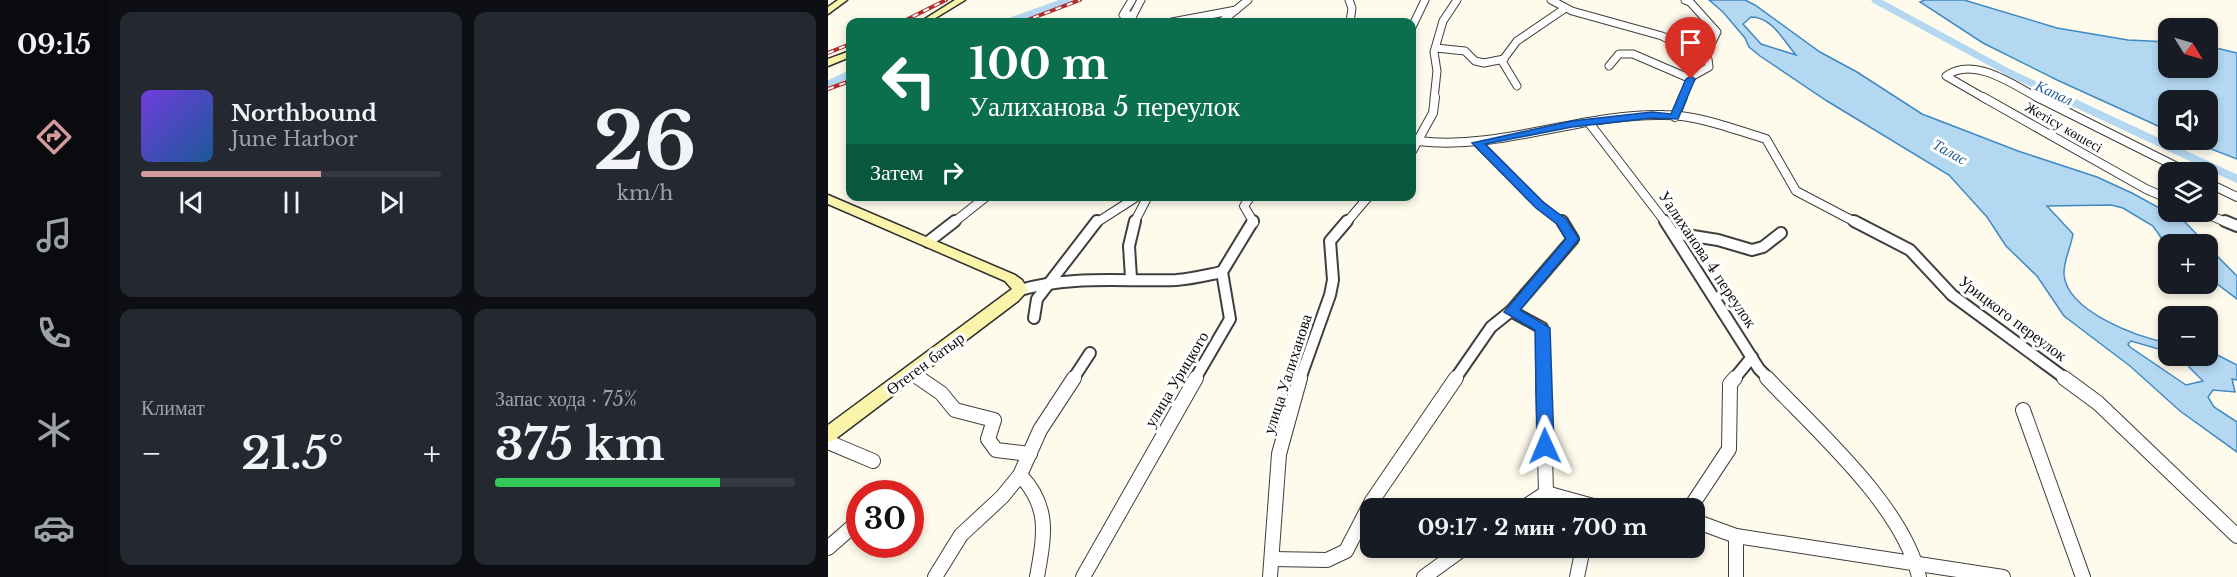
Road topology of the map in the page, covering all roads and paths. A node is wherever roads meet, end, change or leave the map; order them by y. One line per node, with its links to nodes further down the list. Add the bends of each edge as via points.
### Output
1 (843, 0): 14 (street)
2 (961, 0): 16 (street)
3 (1132, 0): 11 (street)
4 (1248, 0): 13 (street)
5 (1349, 0): 20 (street)
6 (1425, 0): 21 (street)
7 (1457, 0): 22 (street, via 1443,21)
8 (1551, 0): 12 (street)
9 (1685, 0): 23 (street, via 1718,32)
10 (1139, 3): 11 (street); 15 (street)
11 (1127, 7): 15 (street, via 1122,15)
12 (1564, 9): 23 (street, via 1685,44); 25 (street, via 1517,41)
13 (1236, 10): 18 (street); 19 (street)
14 (828, 11)
15 (1133, 15): 17 (street)
16 (931, 18)
17 (1132, 18)
18 (1193, 18)
19 (1226, 18)
20 (1351, 18)
21 (1416, 19)
22 (1436, 48): 25 (street, via 1465,51 1475,61 1484,63); 32 (street, via 1433,113)
23 (1698, 52): 28 (street, via 1708,59 1709,67)
24 (846, 56): 26 (street)
25 (1504, 59): 29 (street)
26 (828, 63)
27 (1609, 66): 28 (street, via 1619,54 1633,54)
28 (1691, 79): 30 (street)
29 (1517, 86)
30 (1675, 117): 31 (street, via 1652,115); 71 (street, Урицкого переулок, via 1697,119 1766,139 1796,191 1910,250 1952,295 2098,403)
31 (1590, 124): 33 (street, via 1572,124); 46 (street, Уалиханова 4 переулок)
32 (1417, 138): 33 (street, via 1436,145)
33 (1478, 143): 53 (street, via 1540,205 1562,221 1573,239)
34 (2167, 162): 36 (street, Жетісу көшесі, via 1977,68 1955,70 1947,76)
35 (2218, 188): 37 (street)
36 (2158, 194)
37 (2237, 197)
38 (828, 200): 48 (street)
39 (981, 201): 48 (street)
40 (1129, 201): 51 (street, via 1100,218)
41 (1146, 201): 50 (street, via 1132,229 1127,254)
42 (1248, 201): 49 (street, via 1244,206 1254,223)
43 (1365, 201): 75 (street, улица Уалиханова, via 1330,241 1330,295 1278,454)
44 (2218, 218): 45 (street)
45 (2237, 226)
46 (1674, 233): 47 (street, via 1752,250); 56 (street, Уалиханова 4 переулок)
47 (1781, 233)
48 (928, 242): 52 (street, via 1010,278)
49 (1222, 272): 50 (street, via 1178,280); 79 (street, улица Урицкого, via 1230,319)
50 (1131, 278): 51 (street)
51 (1048, 282): 52 (street); 54 (street, via 1037,298)
52 (1020, 290): 57 (street, Өтеген батыр)
53 (1511, 312): 64 (street, via 1542,328); 75 (street, via 1491,327 1372,501 1346,551 1327,560)
54 (1034, 318)
55 (1090, 353): 61 (street, via 1040,430)
56 (1752, 357): 67 (street, via 1730,384 1729,449); 76 (street, Уалиханова 4 переулок, via 1883,503)
57 (912, 373): 59 (street, Өтеген батыр); 61 (street, via 941,393 955,410 994,420 988,439 996,450)
58 (2023, 410): 85 (street)
59 (828, 435)
60 (828, 442): 62 (street)
61 (1030, 454): 63 (street)
62 (873, 461)
63 (1020, 475): 77 (street, via 961,535); 78 (street, via 1039,496 1043,510)
64 (1546, 493): 65 (street); 66 (street)
65 (1538, 498)
66 (1562, 498)
67 (1697, 498)
68 (1705, 525): 70 (street)
69 (846, 532): 72 (street)
70 (1736, 536): 76 (street); 83 (street)
71 (2237, 536)
72 (828, 548)
73 (1450, 558): 81 (street)
74 (1581, 558): 82 (street)
75 (1273, 559): 80 (street, улица Уалиханова)
76 (1917, 570): 84 (street)
77 (935, 577)
78 (1037, 577)
79 (1083, 577)
80 (1270, 577)
81 (1424, 577)
82 (1576, 577)
83 (1736, 577)
84 (2003, 577)
85 (2083, 577)

